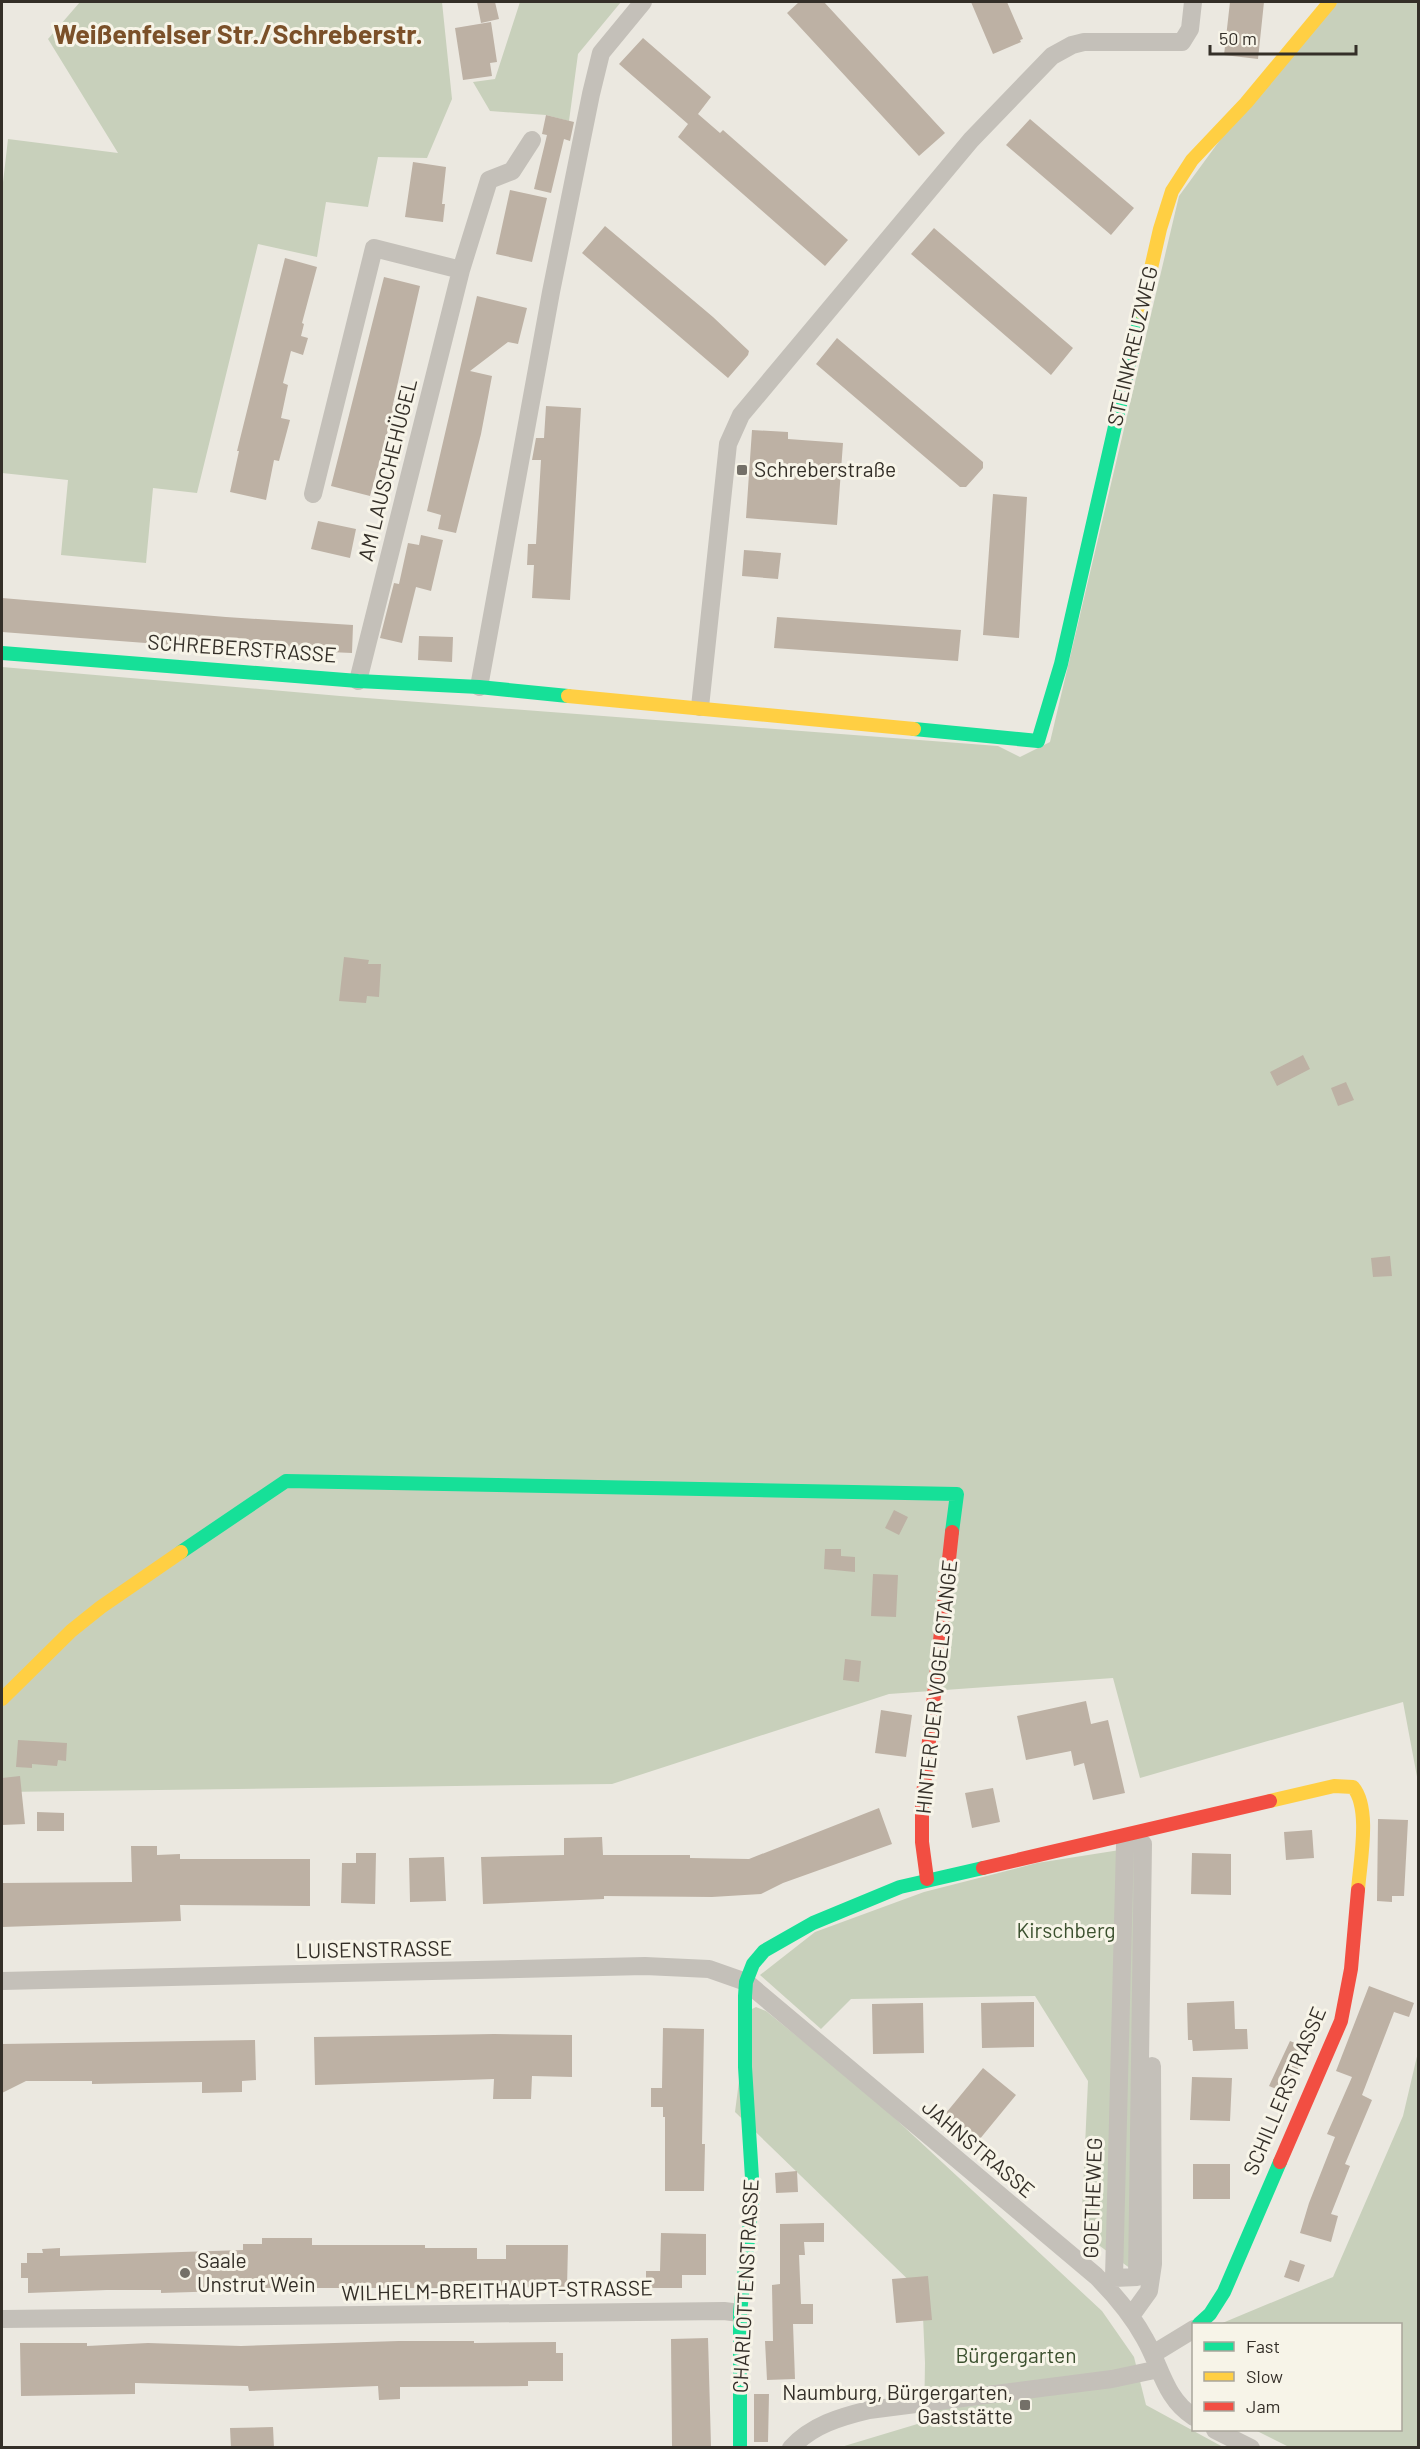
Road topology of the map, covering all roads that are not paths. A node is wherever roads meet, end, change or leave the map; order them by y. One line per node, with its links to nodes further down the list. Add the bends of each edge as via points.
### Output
1 (643, 2): 9 (street, via 601,53 551,292)
2 (1193, 2): 10 (street, via 1190,29 1182,42 1084,42 1064,49 1043,64 971,140 741,415 728,444)
3 (1330, 2): 11 (street, STEINKREUZWEG, via 1246,103 1192,160 1172,191 1160,229 1061,664)
4 (532, 140): 5 (street, AM LAUSCHEHÜGEL, via 512,171 489,180)
5 (461, 270): 6 (street, via 374,248); 8 (street, AM LAUSCHEHÜGEL)
6 (313, 494)
7 (2, 653): 8 (street, SCHREBERSTRASSE)
8 (358, 681): 9 (street, SCHREBERSTRASSE)
9 (479, 687): 10 (street, SCHREBERSTRASSE)
10 (700, 707): 11 (street, SCHREBERSTRASSE)
11 (1038, 741)
12 (2, 1699): 15 (street, HINTER DER VOGELSTANGE, via 101,1607 286,1481 957,1494 924,1786 922,1857)
13 (1149, 1829): 15 (street); 19 (street, via 1154,1856 1153,2264 1149,2291); 21 (street, SCHILLERSTRASSE, via 1334,1786 1353,1787 1363,1811 1348,1993 1341,2021 1224,2292)
14 (1135, 1843): 14 (street, GOETHEWEG, via 1143,1844 1137,2277 1114,2278 1125,1844)
15 (927, 1880): 17 (street, via 850,1906 792,1935 764,1952 753,1964)
16 (2, 1981): 17 (street, LUISENSTRASSE, via 645,1966 709,1969)
17 (746, 1982): 18 (street, CHARLOTTENSTRASSE, via 744,2036 753,2193); 19 (street, JAHNSTRASSE, via 1096,2276)
18 (740, 2313): 20 (street, WILHELM-BREITHAUPT-STRASSE); 26 (street, CHARLOTTENSTRASSE)
19 (1131, 2316): 23 (street, JAHNSTRASSE)
20 (2, 2319)
21 (1201, 2323)
22 (1192, 2331): 23 (street)
23 (1156, 2362): 24 (street, JAHNSTRASSE, via 1179,2407); 27 (street, via 1113,2379 842,2416 818,2426)
24 (1192, 2416)
25 (1217, 2431): 28 (street)
26 (740, 2448)
27 (791, 2448)
28 (1251, 2448)

